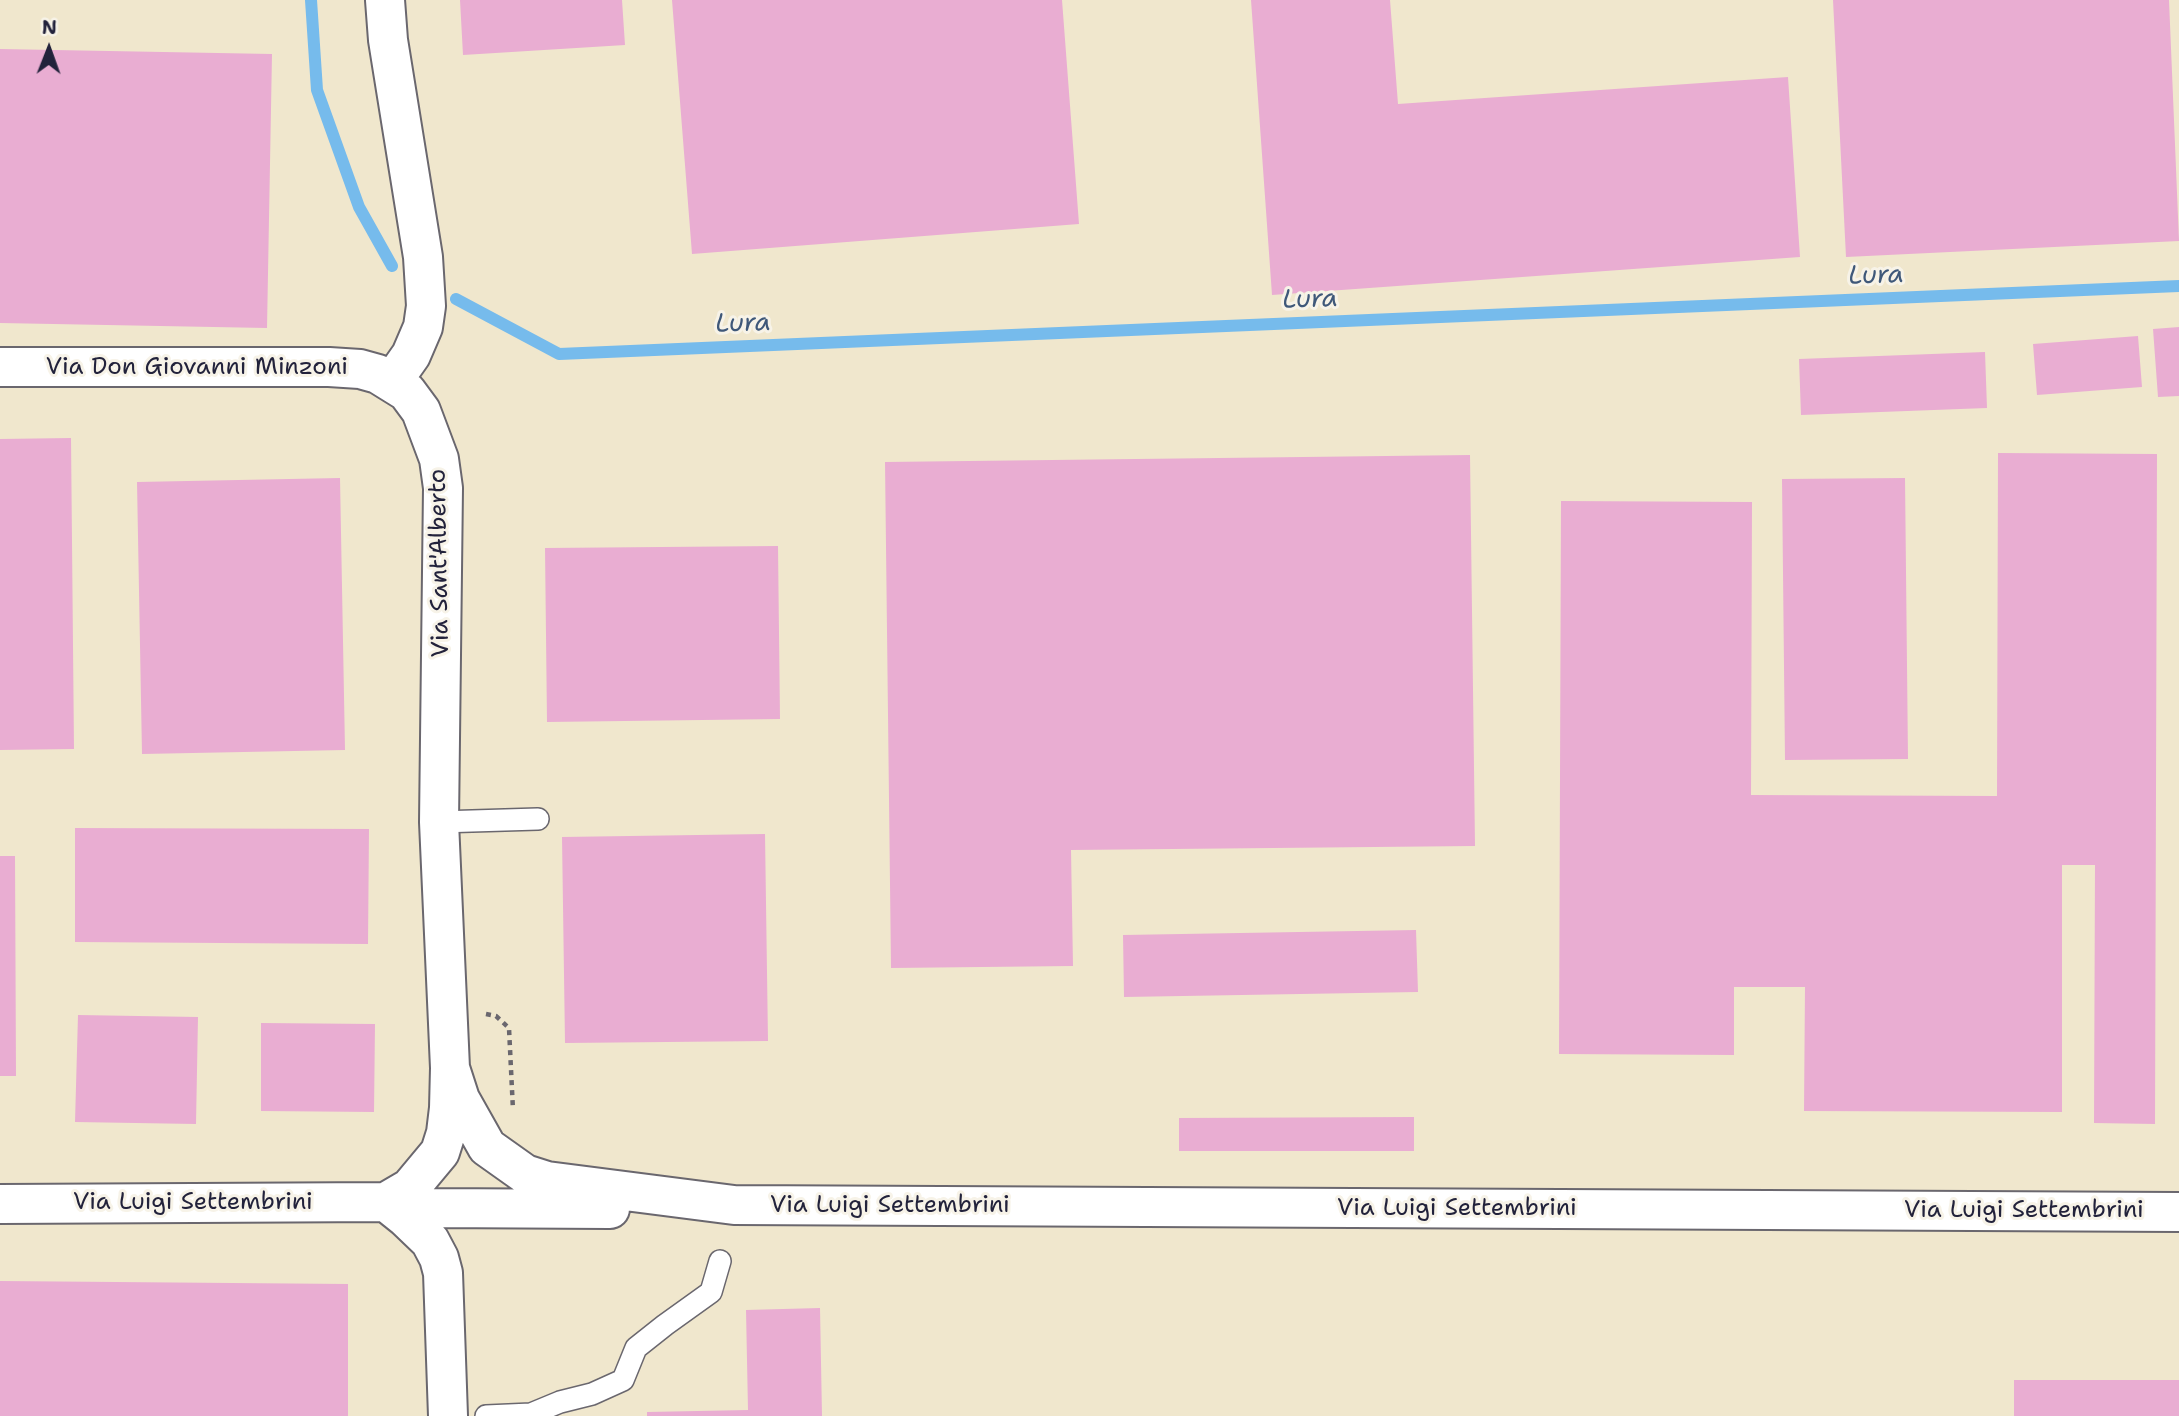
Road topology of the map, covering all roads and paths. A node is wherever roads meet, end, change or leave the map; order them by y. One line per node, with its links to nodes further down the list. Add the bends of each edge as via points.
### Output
1 (385, 0): 3 (street, via 423,257 426,306 411,355)
2 (0, 367): 3 (street, Via Don Giovanni Minzoni, via 329,367 360,369)
3 (392, 382): 5 (street, Via Sant'Alberto, via 407,392 421,411 439,459 443,488)
4 (538, 819): 5 (lane)
5 (439, 822): 6 (street, Via Sant'Alberto)
6 (450, 1068): 7 (street, via 449,1108 440,1152 410,1188); 9 (street, Via Luigi Settembrini, via 460,1099 488,1147 525,1174 547,1181)
7 (386, 1202): 8 (street, Via Luigi Settembrini); 9 (street, Via Luigi Settembrini, via 421,1208 570,1210 703,1211); 12 (street, via 430,1241 439,1258)
8 (0, 1204)
9 (734, 1206): 10 (street, Via Luigi Settembrini)
10 (2179, 1212)
11 (720, 1261): 13 (lane, via 711,1292 636,1348 623,1380 531,1414)
12 (448, 1416)
13 (486, 1416)

